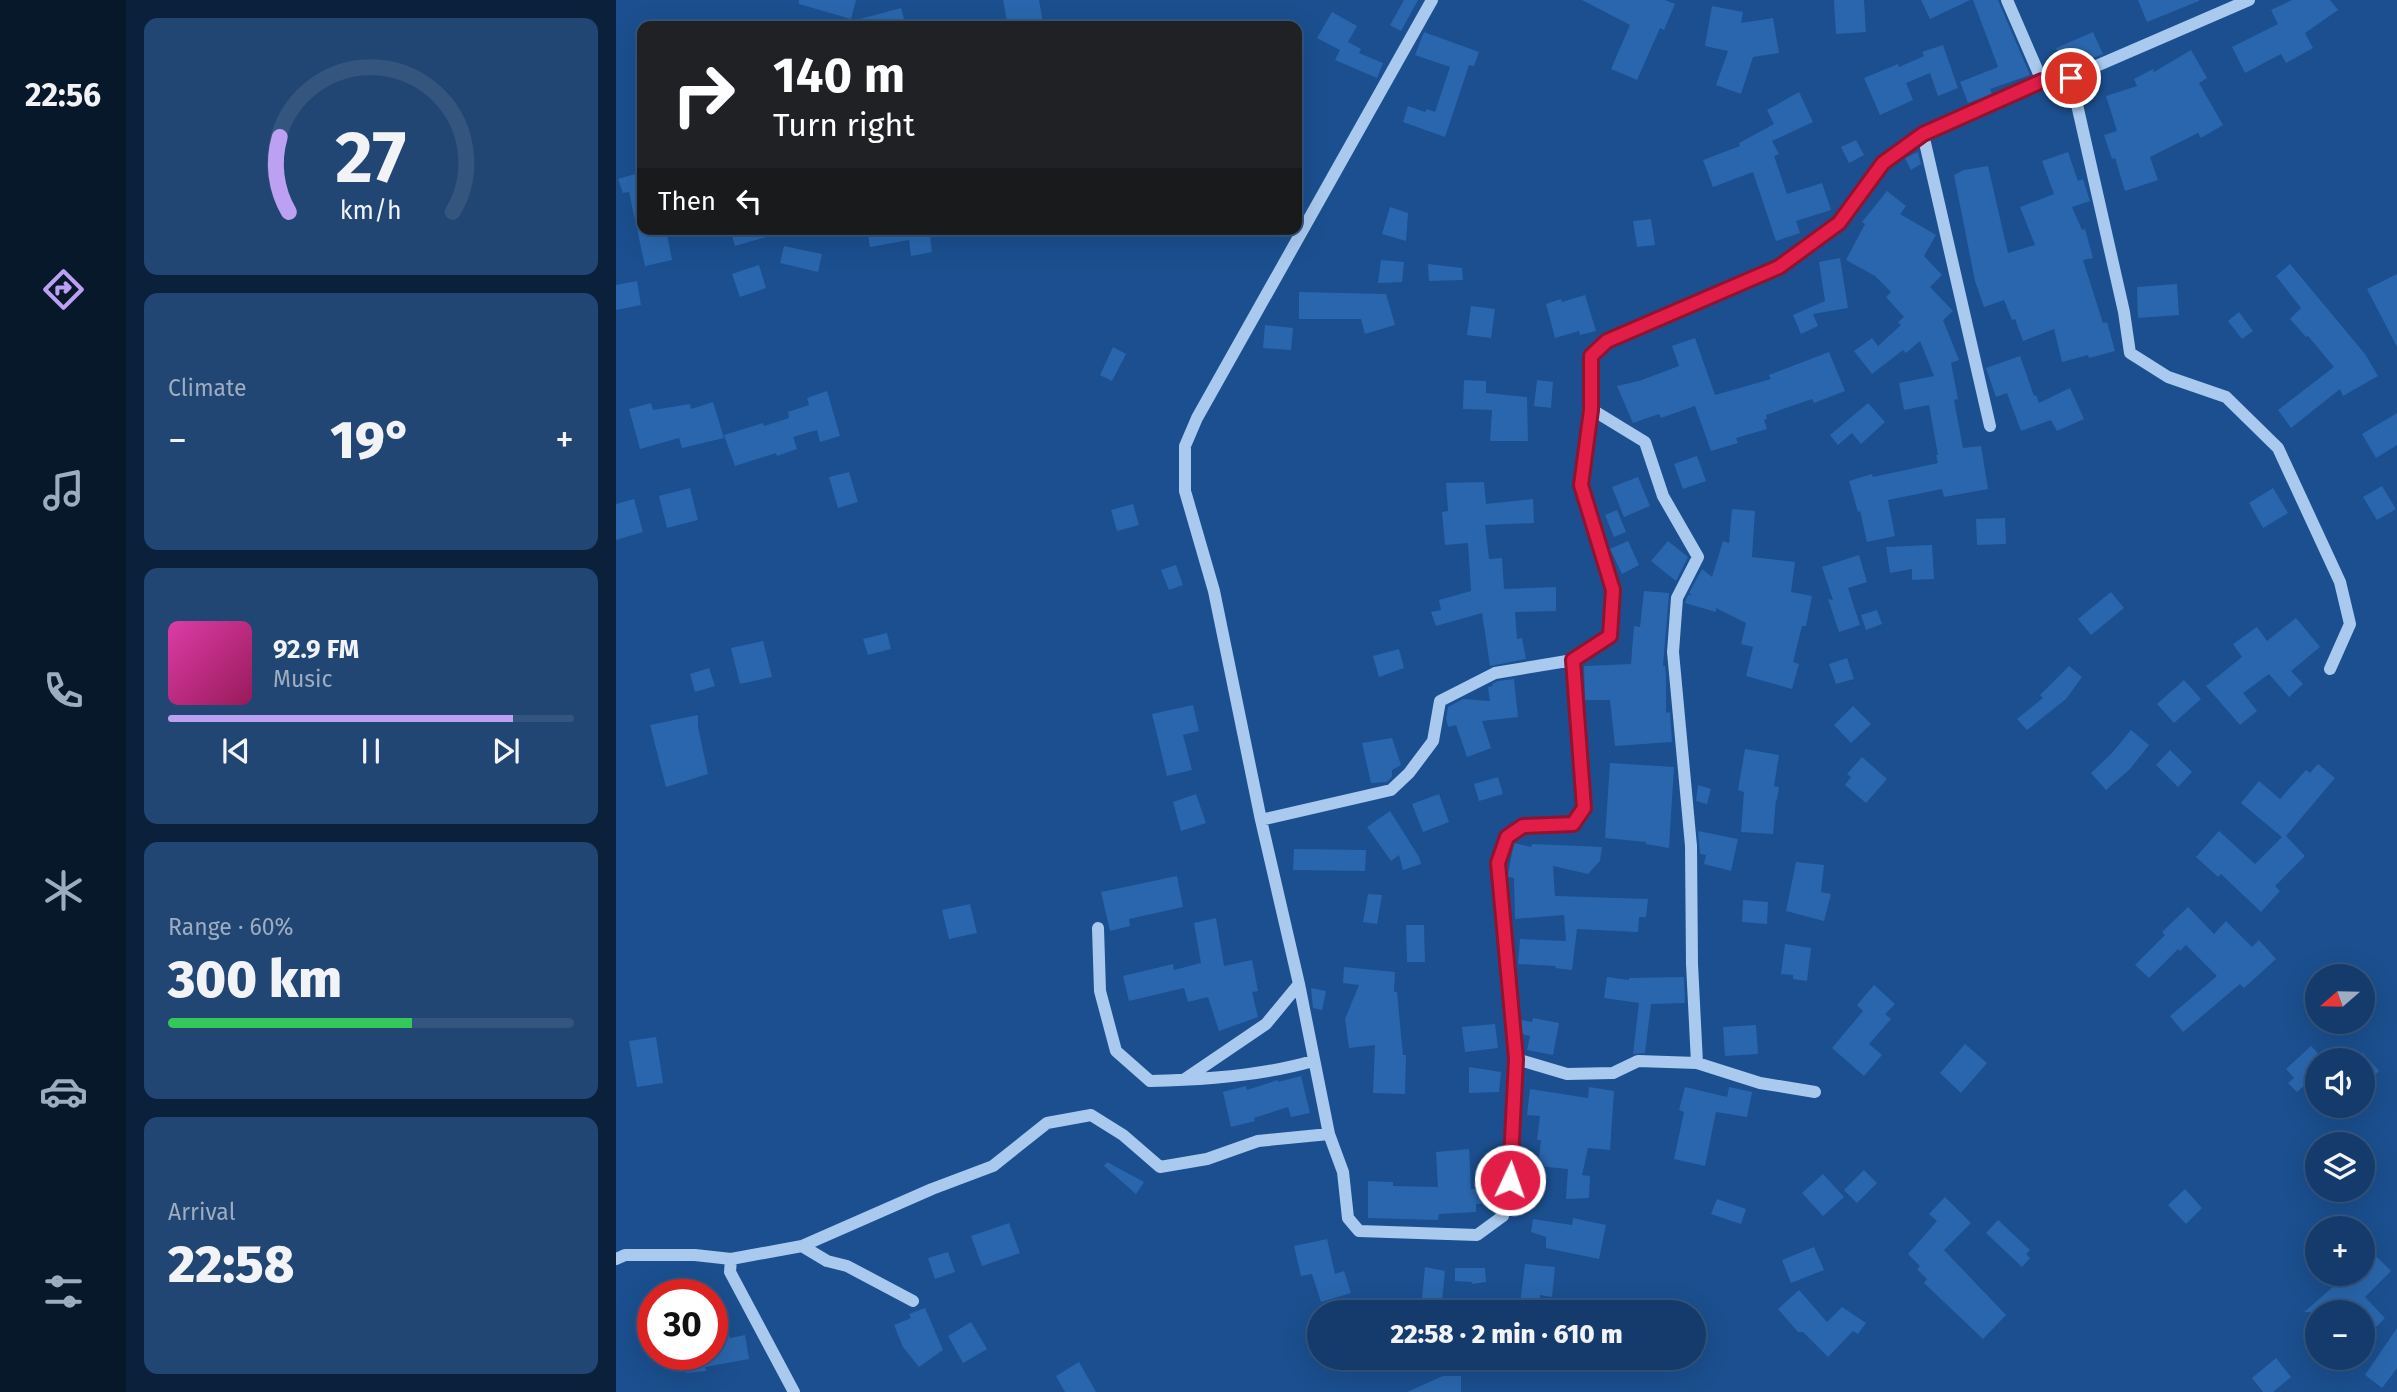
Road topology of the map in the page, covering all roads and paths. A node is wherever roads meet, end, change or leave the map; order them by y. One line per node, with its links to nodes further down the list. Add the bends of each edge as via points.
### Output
1 (1432, 0): 7 (street)
2 (2007, 0): 5 (street)
3 (2249, 0): 4 (street)
4 (2071, 78): 5 (street, via 2057,83); 12 (street, via 2130,353 2168,377 2226,397 2278,448 2340,582 2350,624)
5 (2042, 81): 6 (street)
6 (1923, 134): 9 (street, via 1883,163 1839,223 1779,267 1607,341 1591,356); 10 (street)
7 (1302, 232)
8 (1300, 235): 13 (street, via 1185,446 1185,491 1214,591)
9 (1591, 410): 11 (street, via 1581,485 1613,590 1611,624 1610,636); 18 (street, via 1645,442 1663,496 1698,557 1678,598 1673,652 1690,846)
10 (1990, 426)
11 (1573, 660): 13 (street, via 1495,673 1440,701 1433,741 1391,790); 16 (street, via 1584,808 1573,824 1523,826 1507,837 1498,863)
12 (2330, 669)
13 (1261, 820): 15 (street)
14 (1098, 928): 19 (street, via 1100,991 1116,1051 1150,1081)
15 (1299, 984): 17 (street); 19 (street, via 1266,1024)
16 (1516, 1059): 18 (street, via 1567,1074 1613,1073 1637,1061); 21 (street, via 1510,1180 1503,1216 1477,1235 1359,1231 1348,1218 1343,1172)
17 (1313, 1061): 19 (street, via 1291,1068); 21 (street)
18 (1697, 1063): 20 (street, via 1760,1083)
19 (1183, 1080)
20 (1815, 1092)
21 (1329, 1134): 22 (street, via 1258,1141 1207,1159 1160,1167 1091,1115 1047,1124 993,1166)
22 (802, 1247): 24 (street); 25 (street)
23 (616, 1259): 24 (street, via 625,1255)
24 (731, 1259): 26 (street, via 730,1272)
25 (913, 1301)
26 (794, 1392)

